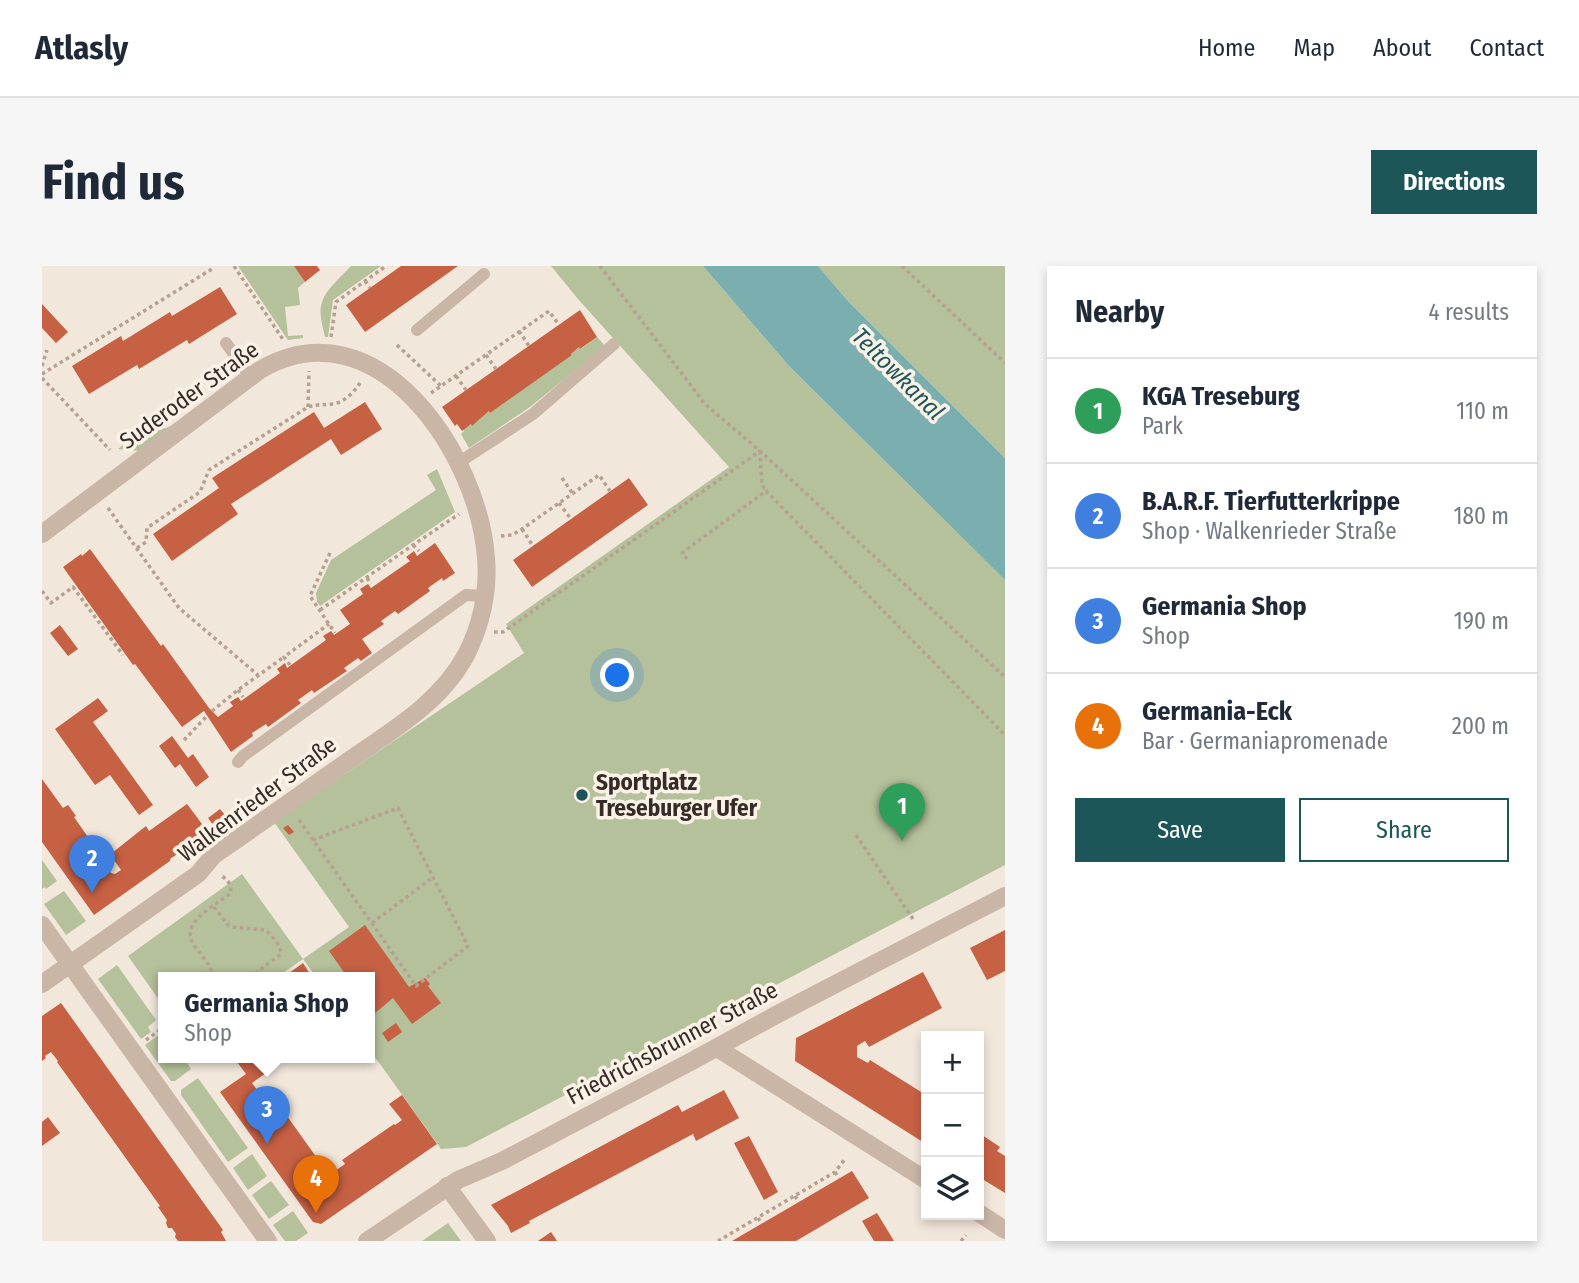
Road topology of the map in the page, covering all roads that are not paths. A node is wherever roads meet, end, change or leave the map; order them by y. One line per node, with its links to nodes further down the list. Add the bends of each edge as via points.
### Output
1 (484, 274): 2 (lane)
2 (417, 330)
3 (226, 344): 5 (lane)
4 (614, 344): 6 (lane, via 533,414)
5 (250, 376): 6 (street, Suderoder Straße, via 306,352 334,353 364,362 415,400); 7 (street, Suderoder Straße)
6 (458, 463): 8 (street, Suderoder Straße, via 476,504 484,539)
7 (42, 534)
8 (485, 596): 9 (street, Suderoder Straße); 10 (lane, via 466,596)
9 (483, 632): 13 (street, Walkenrieder Straße, via 438,693 404,722)
10 (238, 762)
11 (1005, 896): 15 (street, Friedrichsbrunner Straße)
12 (42, 925): 13 (street)
13 (70, 964): 14 (street, Walkenrieder Straße); 20 (street)
14 (42, 984)
15 (717, 1048): 16 (street); 17 (street, Friedrichsbrunner Straße)
16 (921, 1177)
17 (447, 1186): 21 (street, Friedrichsbrunner Straße); 22 (street)
18 (984, 1216): 19 (street)
19 (1005, 1230)
20 (268, 1241)
21 (367, 1241)
22 (487, 1241)

